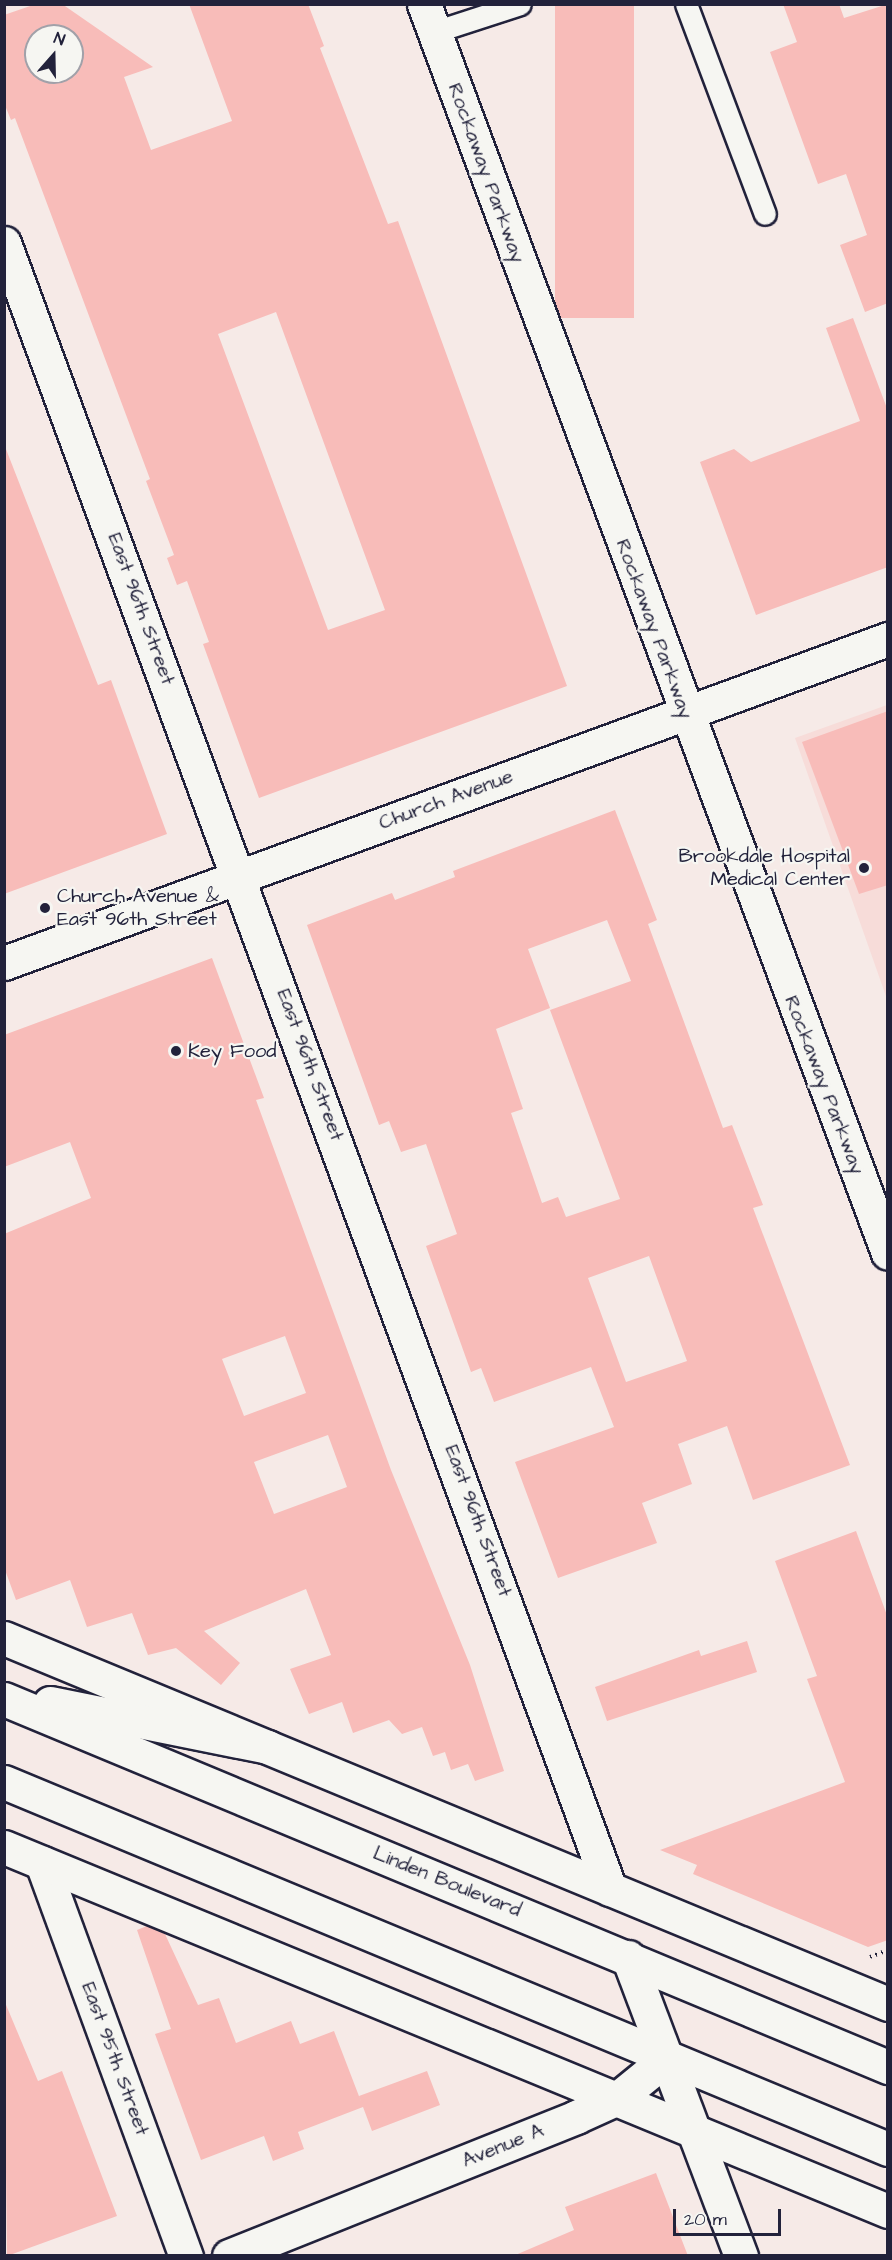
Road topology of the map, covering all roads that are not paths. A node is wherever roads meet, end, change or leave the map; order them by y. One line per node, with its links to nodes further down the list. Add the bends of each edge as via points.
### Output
1 (520, 4): 3 (lane)
2 (686, 4): 4 (lane)
3 (429, 18): 7 (main road, Rockaway Parkway)
4 (765, 214)
5 (4, 243): 8 (main road, East 96th Street)
6 (888, 639): 7 (main road, Church Avenue)
7 (685, 714): 8 (main road, Church Avenue); 10 (main road, Rockaway Parkway)
8 (240, 873): 9 (main road, Church Avenue); 17 (main road, East 96th Street)
9 (4, 963)
10 (888, 1253)
11 (4, 1638): 13 (main road)
12 (4, 1698): 13 (main road); 18 (main road, Linden Boulevard)
13 (268, 1747): 17 (main road)
14 (4, 1782): 20 (main road)
15 (4, 1847): 16 (main road)
16 (42, 1863): 22 (main road); 28 (main road, East 95th Street)
17 (610, 1889): 19 (main road)
18 (628, 1957): 20 (main road); 21 (main road, Linden Boulevard)
19 (888, 2004)
20 (667, 2058): 22 (main road, Avenue A); 23 (main road); 24 (main road)
21 (888, 2067)
22 (618, 2098): 24 (main road); 29 (main road, Avenue A)
23 (825, 2123): 25 (main road); 26 (main road)
24 (693, 2130): 27 (main road); 30 (main road)
25 (888, 2149)
26 (888, 2168)
27 (888, 2211)
28 (186, 2256)
29 (229, 2256)
30 (741, 2256)

